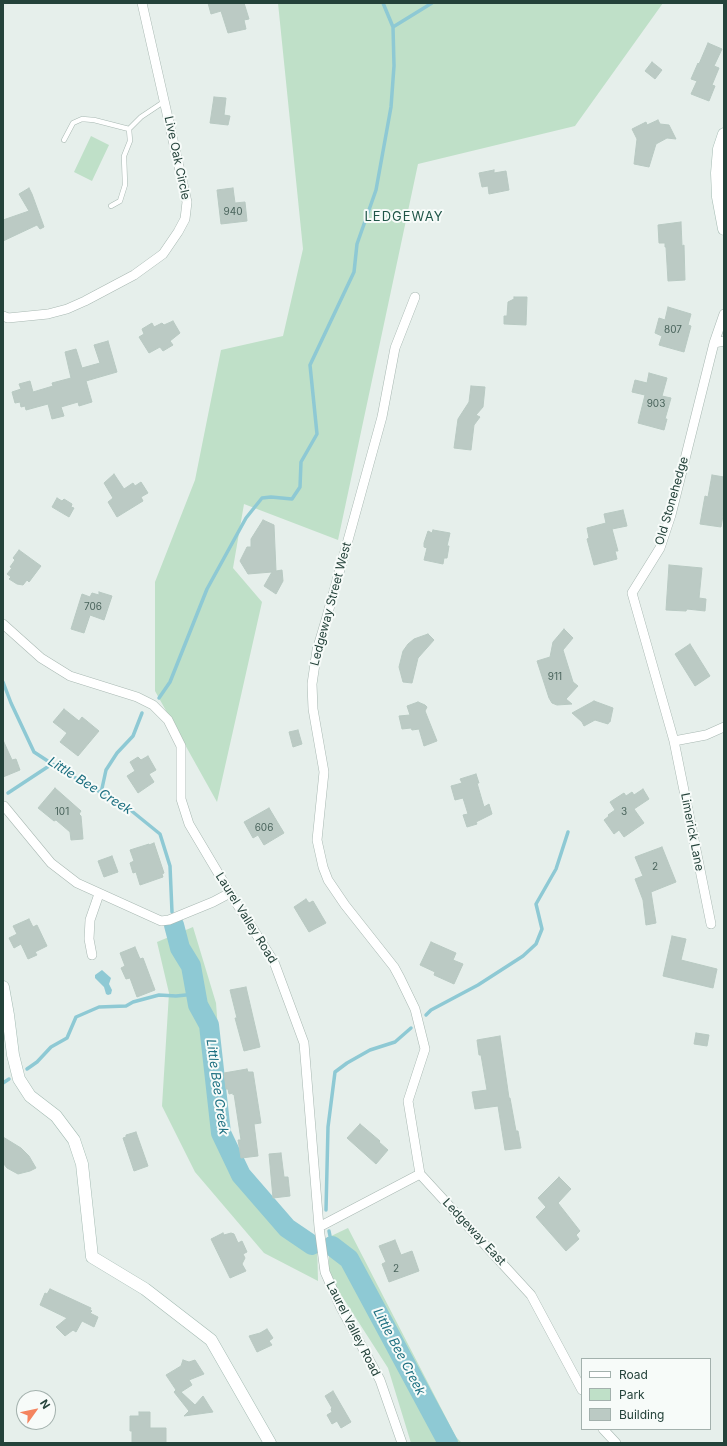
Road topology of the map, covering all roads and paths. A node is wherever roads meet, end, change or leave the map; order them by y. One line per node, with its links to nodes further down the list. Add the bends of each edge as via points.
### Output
1 (142, 3): 2 (street, Live Oak Circle)
2 (165, 101): 3 (lane, via 141,117); 10 (street, Live Oak Circle, via 188,202 185,219 162,254 134,275 67,309 48,314 8,318)
3 (129, 129): 5 (lane, via 82,119 73,123); 6 (lane, via 130,141 124,156 125,185 120,201)
4 (724, 134): 7 (street, via 719,148 717,173)
5 (64, 140)
6 (111, 206)
7 (724, 229)
8 (416, 297): 22 (street, Ledgeway Street West, via 395,348 382,417 317,650 312,684 313,709 324,772 317,840 323,867 328,880 345,905 394,967 415,1009 425,1049 408,1101)
9 (724, 314): 12 (street, Old Stonehedge)
10 (3, 316)
11 (724, 341): 12 (street)
12 (714, 343): 15 (street, Old Stonehedge, via 660,548 632,593)
13 (3, 624): 17 (street, Laurel Valley Road, via 41,658 70,676 137,697 156,707 168,720 181,746 181,800 189,824)
14 (724, 727): 15 (street, via 706,735)
15 (674, 741): 19 (street, Limerick Lane)
16 (4, 806): 18 (street, via 51,863 77,883)
17 (230, 893): 18 (street, via 169,920 160,921); 23 (street, Laurel Valley Road, via 274,962 304,1043)
18 (99, 894): 20 (street, via 90,920 89,939)
19 (711, 924)
20 (92, 955)
21 (3, 987): 26 (street, via 12,1055 19,1079 30,1096 56,1116 74,1140 82,1164 92,1258 145,1289 211,1340)
22 (420, 1174): 23 (street); 24 (street, Ledgeway East, via 531,1295)
23 (319, 1227): 27 (street, Laurel Valley Road, via 325,1272 340,1306 380,1380)
24 (581, 1388)
25 (604, 1430): 28 (street)
26 (270, 1443)
27 (402, 1443)
28 (616, 1443)

